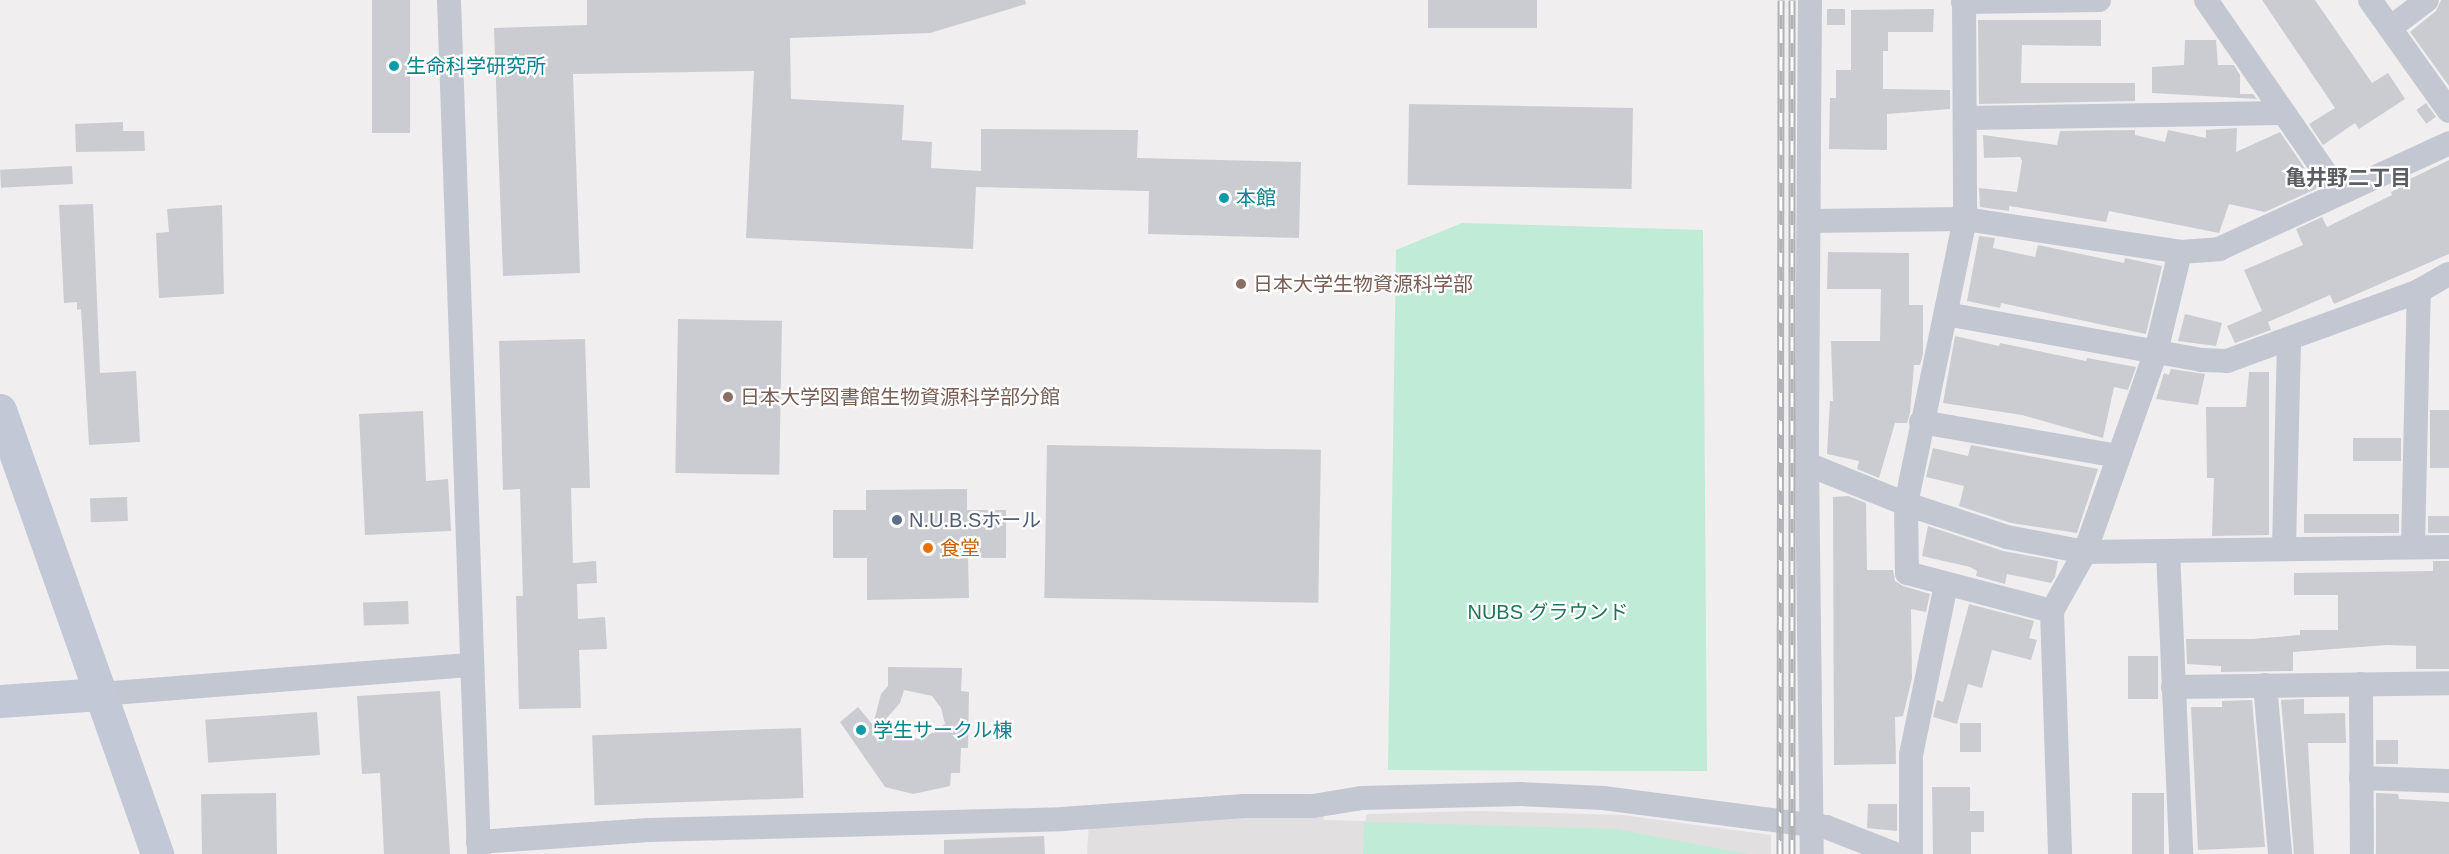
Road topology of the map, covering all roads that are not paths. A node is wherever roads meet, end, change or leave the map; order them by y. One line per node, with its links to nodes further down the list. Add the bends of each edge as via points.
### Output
1 (449, 0): 34 (street)
2 (1810, 0): 15 (street)
3 (2099, 0): 7 (street)
4 (2206, 0): 10 (street)
5 (2370, 0): 8 (street)
6 (2427, 0): 8 (street)
7 (1963, 1): 11 (street)
8 (2390, 28): 9 (street)
9 (2449, 111)
10 (2282, 113): 11 (street); 13 (street)
11 (1966, 118): 14 (street)
12 (2449, 143): 13 (street)
13 (2339, 193): 16 (street, via 2219,249)
14 (1965, 219): 15 (street); 16 (street); 19 (street)
15 (1809, 221): 25 (street)
16 (2180, 252): 21 (street)
17 (2449, 274): 18 (street)
18 (2420, 291): 20 (street); 27 (street)
19 (1946, 314): 21 (street); 23 (street)
20 (2289, 341): 21 (street, via 2227,361); 28 (street)
21 (2156, 352): 24 (street)
22 (0, 410): 39 (street)
23 (1922, 422): 24 (street); 26 (street)
24 (2118, 456): 31 (street)
25 (1807, 464): 26 (street); 43 (street)
26 (1906, 504): 31 (street, via 2007,537); 32 (street, via 1907,573)
27 (2413, 546): 28 (street); 29 (street)
28 (2284, 547): 30 (street)
29 (2449, 547)
30 (2168, 551): 31 (street); 38 (street)
31 (2085, 552): 33 (street)
32 (1946, 585): 33 (street); 48 (street, via 1911,755)
33 (2052, 611): 49 (street)
34 (472, 665): 39 (street); 44 (street)
35 (2449, 683): 36 (street)
36 (2361, 684): 37 (street); 41 (street)
37 (2265, 685): 38 (street); 51 (street)
38 (2173, 687): 50 (street)
39 (100, 694): 40 (street); 45 (street)
40 (0, 701)
41 (2361, 778): 42 (street); 52 (street)
42 (2449, 781)
43 (1812, 825): 44 (street, via 1603,798 1469,795 1362,798 1313,806 1245,806 1062,819 649,830); 46 (street); 47 (street)
44 (478, 848)
45 (157, 854)
46 (1812, 854)
47 (1895, 854)
48 (1911, 854)
49 (2060, 854)
50 (2181, 854)
51 (2280, 854)
52 (2362, 854)

